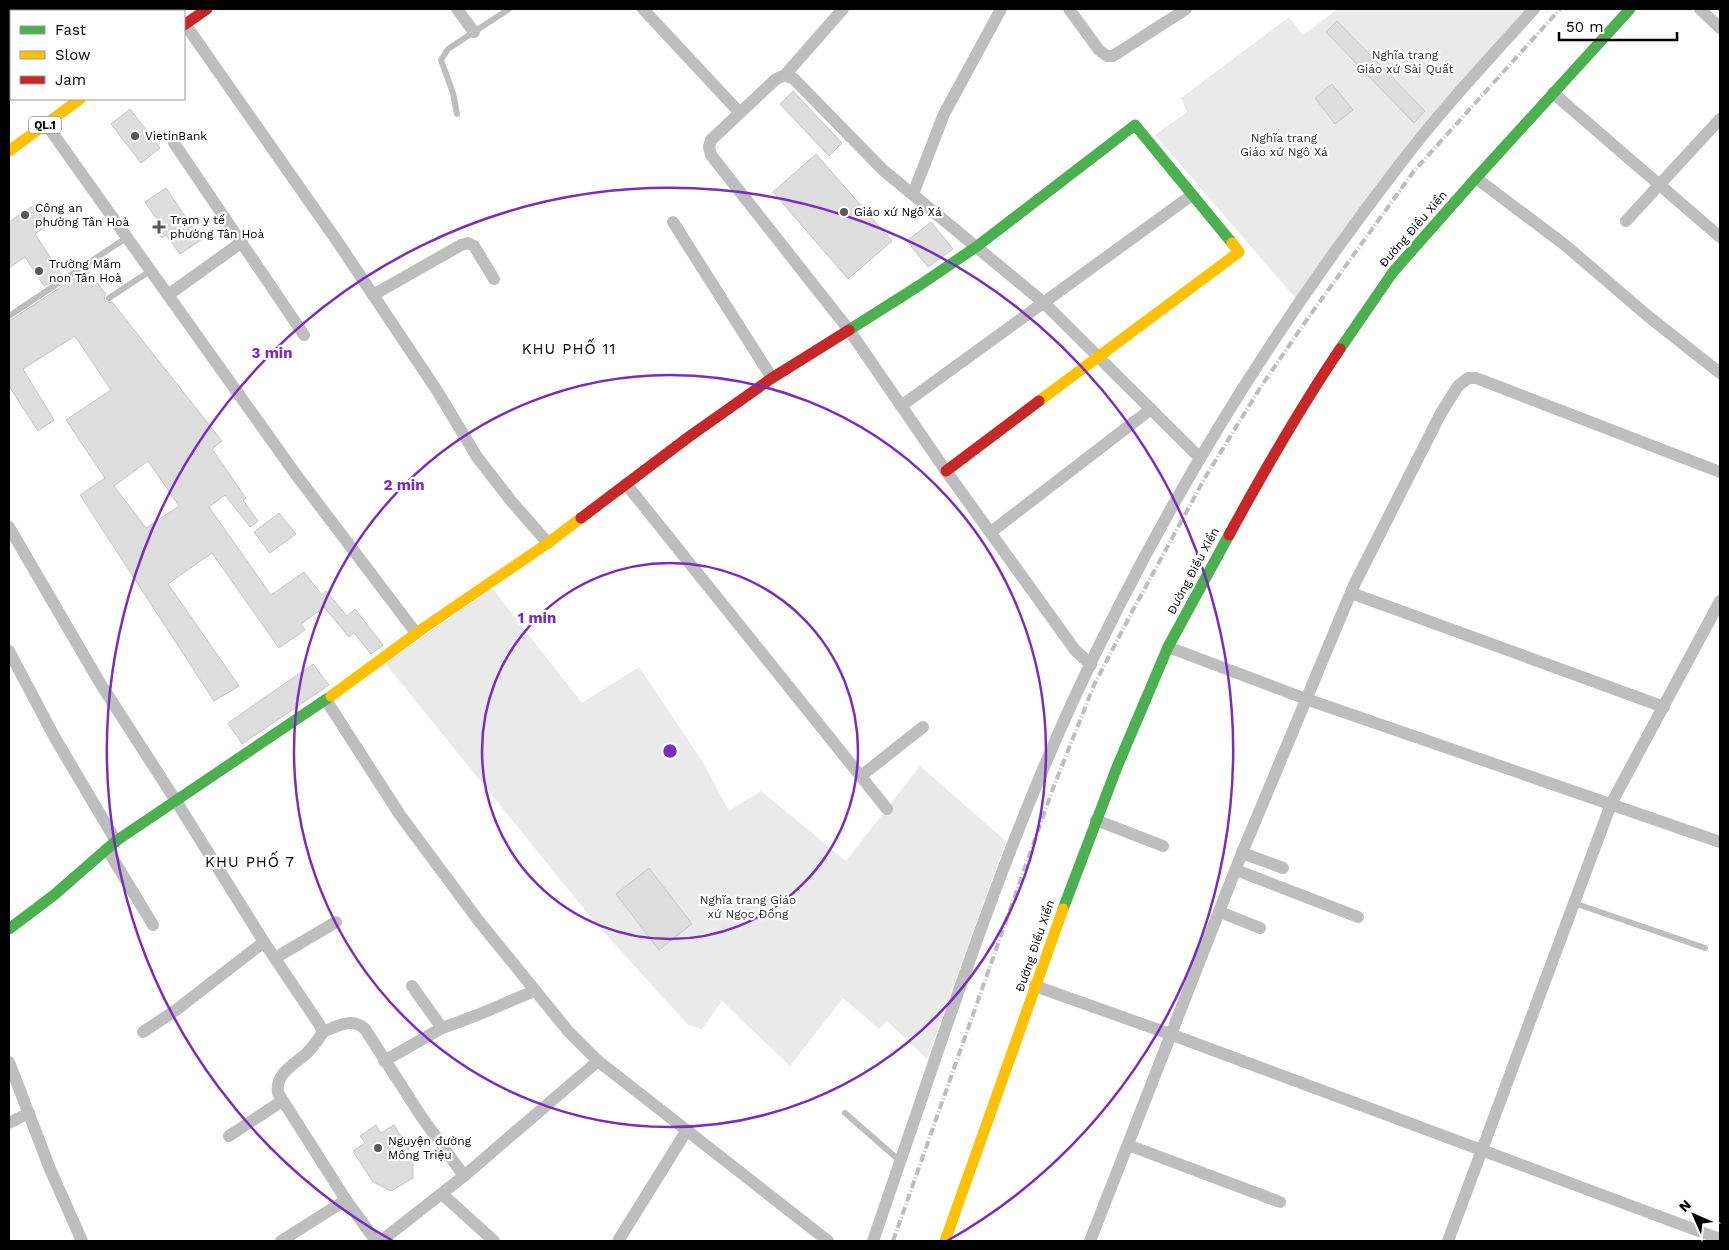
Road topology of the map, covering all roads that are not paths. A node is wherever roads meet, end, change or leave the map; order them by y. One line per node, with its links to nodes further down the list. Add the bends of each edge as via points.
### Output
1 (207, 9): 12 (main road)
2 (457, 9): 14 (street)
3 (509, 9): 14 (lane)
4 (643, 9): 18 (street)
5 (843, 9): 15 (street)
6 (1001, 9): 26 (street, via 944,114)
7 (1069, 9): 8 (street, via 1107,56 1113,56)
8 (1186, 9)
9 (1534, 9): 48 (street, via 1439,115 1400,164 1280,333)
10 (1630, 9): 16 (main road, Đường Điều Xiển)
11 (1700, 9): 13 (street)
12 (185, 25): 37 (street)
13 (1720, 28)
14 (474, 32): 19 (lane, via 448,49 441,60 453,93)
15 (785, 75): 18 (street, via 776,79); 26 (street, via 794,79 883,170)
16 (1553, 93): 24 (main road, Đường Điều Xiển); 25 (street)
17 (73, 101): 21 (main road, QL.1)
18 (739, 112): 41 (street, via 711,140 711,155)
19 (456, 114)
20 (1720, 119): 25 (street)
21 (46, 124): 23 (main road, QL.1); 31 (street)
22 (174, 143): 32 (street)
23 (9, 151)
24 (1476, 178): 44 (street, via 1565,245 1649,318); 58 (main road, Đường Điều Xiển, via 1393,272 1319,380 1260,478)
25 (1659, 184): 28 (street); 30 (street)
26 (913, 194): 33 (street)
27 (1192, 195): 33 (main road, via 1135,126); 39 (street); 43 (main road, via 1239,252)
28 (1626, 221)
29 (673, 222): 45 (street)
30 (1720, 237)
31 (126, 238): 34 (street); 40 (lane)
32 (242, 242): 36 (street); 42 (street)
33 (976, 247): 39 (street); 41 (main road)
34 (150, 270): 36 (street); 38 (lane)
35 (494, 279): 37 (street, via 474,246 468,243)
36 (168, 295): 57 (street, via 297,476)
37 (374, 295): 54 (street, via 477,457)
38 (109, 298)
39 (1043, 302): 43 (street); 46 (street)
40 (9, 316)
41 (849, 330): 45 (main road); 46 (street)
42 (304, 335)
43 (1099, 356): 47 (street); 49 (main road)
44 (1720, 373)
45 (772, 378): 51 (main road)
46 (901, 406): 49 (street)
47 (1151, 409): 48 (street); 53 (street)
48 (1200, 458): 60 (street)
49 (946, 472): 53 (street)
50 (1720, 472): 55 (street, via 1476,378 1468,378 1458,386 1441,413)
51 (626, 484): 54 (main road); 65 (street)
52 (9, 527): 66 (street, via 100,683)
53 (991, 532): 60 (street, via 1075,650)
54 (548, 543): 57 (main road)
55 (1351, 592): 61 (street); 63 (street)
56 (1720, 601): 63 (street)
57 (416, 634): 62 (main road)
58 (1168, 646): 61 (street); 69 (main road, Đường Điều Xiển)
59 (10, 655): 71 (street)
60 (1090, 665): 104 (street, via 1020,822)
61 (1306, 699): 67 (street); 73 (street)
62 (326, 700): 66 (main road); 88 (street, via 400,815)
63 (1664, 707): 67 (street)
64 (923, 727): 65 (street)
65 (861, 776): 68 (street)
66 (176, 801): 71 (main road); 83 (street)
67 (1611, 804): 70 (street); 76 (street)
68 (887, 809)
69 (1096, 820): 72 (street); 87 (main road, Đường Điều Xiển)
70 (1720, 842)
71 (112, 845): 80 (street); 82 (main road)
72 (1163, 846)
73 (1242, 853): 74 (street); 75 (street)
74 (1283, 868)
75 (1236, 870): 77 (street); 78 (street)
76 (1574, 903): 84 (lane); 103 (street)
77 (1220, 912): 81 (street); 92 (street)
78 (1358, 916)
79 (336, 922): 85 (street)
80 (153, 925)
81 (1260, 928)
82 (9, 929)
83 (264, 942): 85 (street); 90 (street)
84 (1705, 948)
85 (275, 958): 91 (street)
86 (412, 986): 89 (street)
87 (1035, 986): 92 (street); 118 (main road, Đường Điều Xiển)
88 (534, 991): 89 (street); 95 (street)
89 (442, 1028): 93 (street)
90 (143, 1032)
91 (322, 1032): 93 (street, via 354,1022 365,1029); 96 (street, via 308,1052 285,1070 277,1086)
92 (1170, 1034): 102 (street); 103 (street)
93 (384, 1061): 105 (street)
94 (9, 1062): 97 (street)
95 (598, 1062): 100 (street); 105 (street)
96 (282, 1101): 101 (street); 107 (street)
97 (29, 1113): 99 (street); 110 (street)
98 (845, 1113): 104 (lane)
99 (9, 1123)
100 (686, 1130): 115 (street); 116 (street)
101 (229, 1136)
102 (1128, 1145): 108 (street); 119 (street)
103 (1481, 1150): 109 (street); 120 (street)
104 (900, 1160): 117 (street)
105 (464, 1176): 106 (street)
106 (442, 1194): 113 (street); 114 (street)
107 (346, 1200): 111 (street); 112 (street)
108 (1280, 1202)
109 (1720, 1239)
110 (82, 1241)
111 (280, 1241)
112 (376, 1241)
113 (381, 1241)
114 (494, 1241)
115 (618, 1241)
116 (828, 1241)
117 (873, 1241)
118 (945, 1241)
119 (1090, 1241)
120 (1448, 1241)

